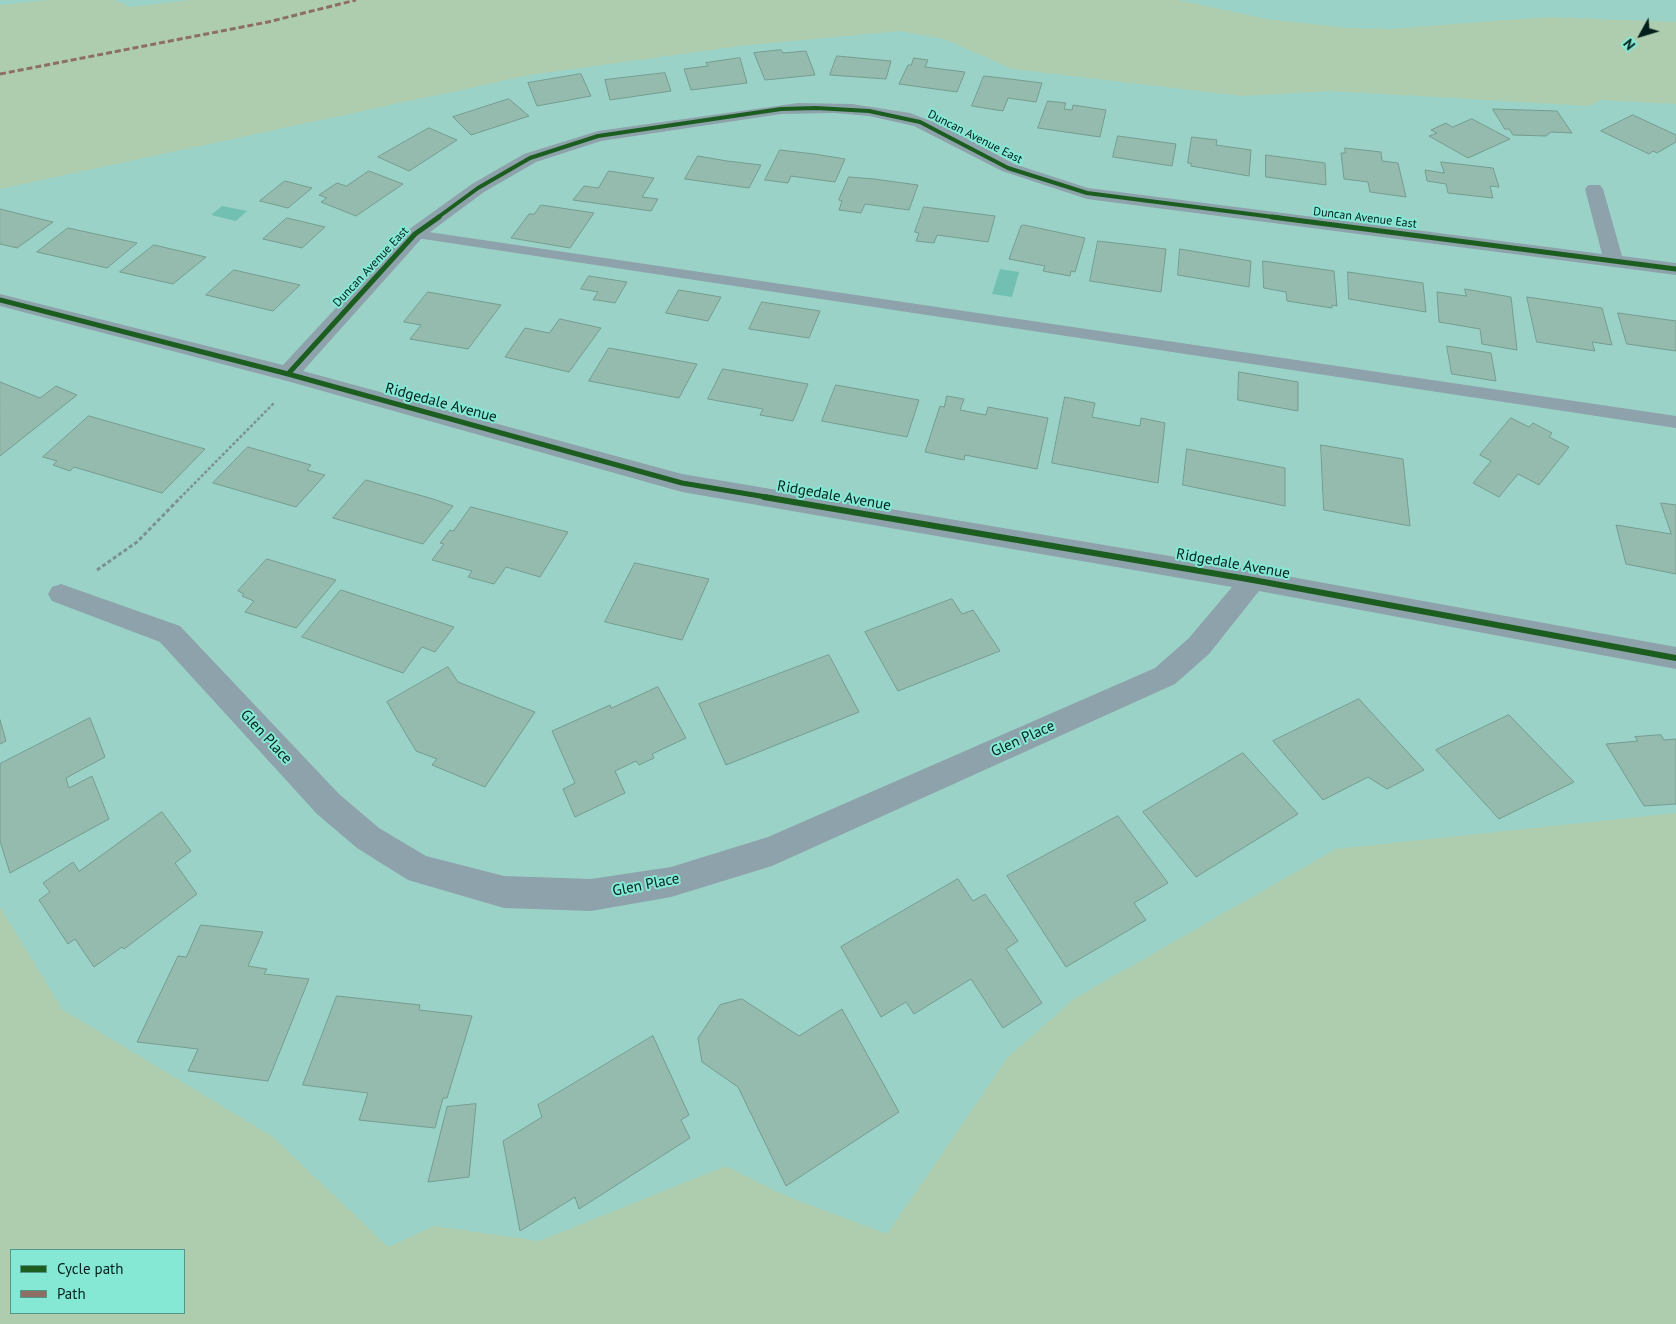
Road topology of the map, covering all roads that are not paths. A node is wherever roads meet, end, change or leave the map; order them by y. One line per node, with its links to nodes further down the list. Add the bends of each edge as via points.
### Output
1 (1594, 189): 3 (street)
2 (415, 234): 3 (street, Duncan Avenue East, via 478,188 530,158 598,136 810,107 880,111 923,122 996,163 1087,194); 6 (street, Duncan Avenue East); 7 (lane)
3 (1614, 261): 4 (street, Duncan Avenue East)
4 (1676, 269)
5 (0, 300): 6 (street, Ridgedale Avenue)
6 (288, 374): 8 (street, Ridgedale Avenue, via 682,483)
7 (1676, 422)
8 (1253, 580): 9 (street, Glen Place, via 1200,646 1165,676 772,851 671,882 591,895 504,892 419,868 368,838 328,804 170,634); 10 (street, Ridgedale Avenue)
9 (61, 594)
10 (1676, 658)

